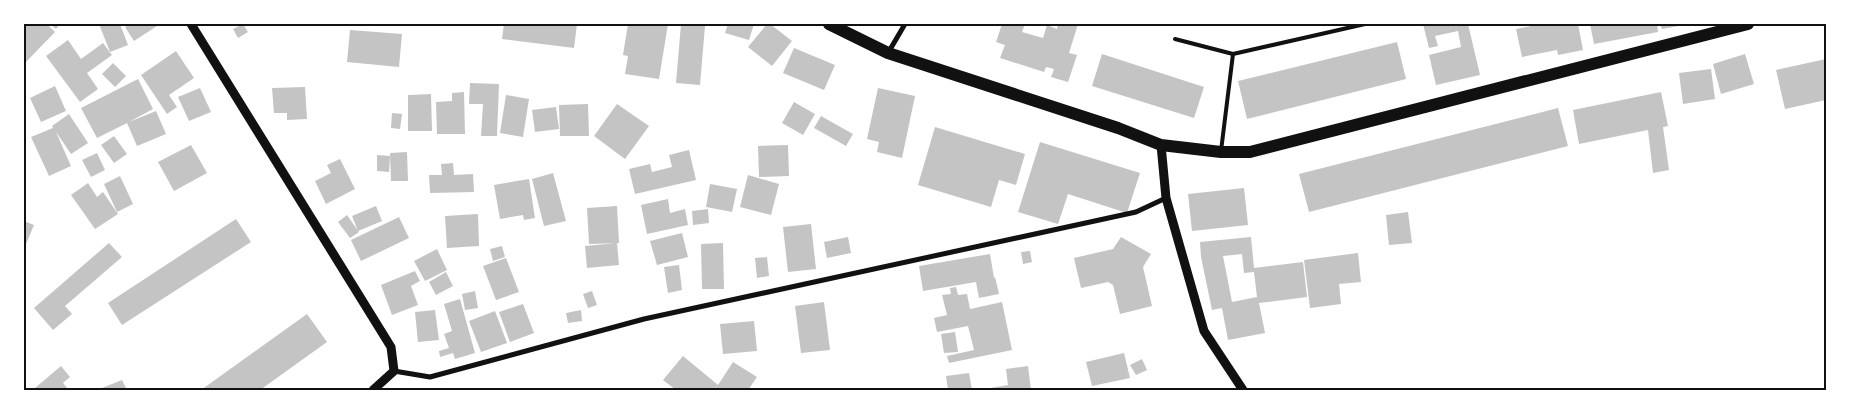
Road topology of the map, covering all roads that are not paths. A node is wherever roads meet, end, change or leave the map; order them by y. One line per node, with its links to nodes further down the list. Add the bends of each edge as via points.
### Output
1 (191, 24): 12 (street, via 391,347)
2 (905, 24): 7 (street)
3 (1365, 24): 8 (lane)
4 (1748, 24): 10 (main road, via 1250,152)
5 (836, 26): 7 (main road)
6 (1175, 39): 8 (lane)
7 (888, 53): 9 (main road)
8 (1233, 54): 10 (lane)
9 (1161, 145): 10 (main road); 11 (street)
10 (1221, 152)
11 (1166, 198): 12 (street, via 1136,212 644,319 430,377); 14 (street, via 1204,331)
12 (394, 371): 13 (street)
13 (374, 390)
14 (1243, 390)

